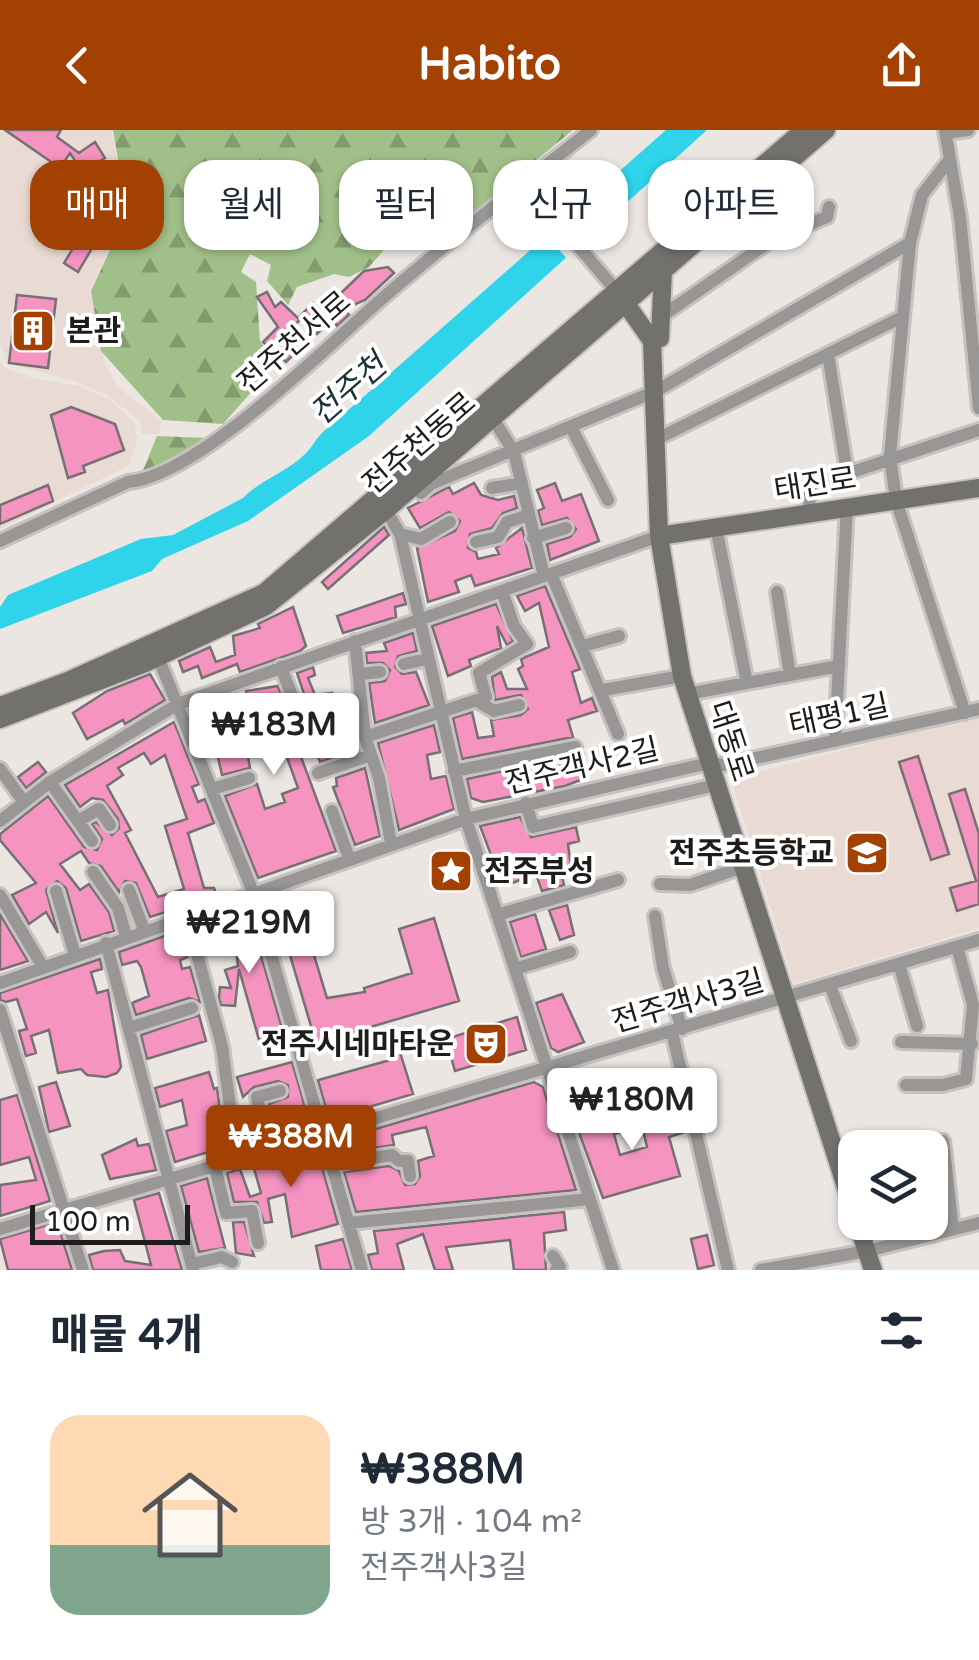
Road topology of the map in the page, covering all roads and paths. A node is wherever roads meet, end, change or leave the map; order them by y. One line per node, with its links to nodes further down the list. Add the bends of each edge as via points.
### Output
1 (591, 130): 7 (street, 전주천서로)
2 (804, 130): 13 (street, 전주천동로)
3 (826, 130): 12 (street, 전주천동로)
4 (968, 130): 5 (street)
5 (946, 131): 6 (street)
6 (950, 159): 10 (street, via 922,195); 19 (street)
7 (559, 160)
8 (829, 207): 14 (street, via 827,217 775,238)
9 (493, 215): 43 (street, 전주천서로, via 384,296 276,394 191,455)
10 (910, 243): 15 (street); 18 (street)
11 (582, 250): 13 (street)
12 (663, 269): 13 (street, 전주천동로); 14 (street)
13 (616, 290): 16 (street); 20 (street, 전주천동로); 65 (street, 전주천동로, via 264,592)
14 (662, 316): 16 (street, via 660,338)
15 (902, 317): 17 (street); 25 (street)
16 (652, 341): 18 (street, 대동로)
17 (828, 354): 23 (street); 26 (street, 태진로)
18 (656, 391): 21 (street); 23 (street, 대동로)
19 (979, 408)
20 (492, 417): 24 (street); 34 (street, 전주천동로)
21 (571, 427): 24 (street); 31 (street)
22 (979, 430): 25 (street)
23 (656, 439): 41 (street, 대동로)
24 (514, 452): 27 (street); 30 (street)
25 (890, 456): 26 (street); 32 (street)
26 (847, 472): 35 (street, via 810,486)
27 (522, 483): 28 (street); 36 (street)
28 (492, 488)
29 (979, 488): 32 (street, 태진로)
30 (421, 492)
31 (608, 500)
32 (896, 500): 33 (street, 태진로); 67 (street)
33 (847, 506): 35 (street, 태진로); 55 (street)
34 (386, 510): 40 (street); 52 (street, 전주천동로, via 266,606)
35 (810, 512): 38 (street, 태진로)
36 (529, 515): 42 (street); 44 (street)
37 (450, 522): 40 (street, via 422,539)
38 (716, 527): 41 (street, 태진로); 60 (street)
39 (566, 528): 42 (street)
40 (400, 534): 48 (street)
41 (659, 536): 45 (street); 61 (street, 대동로)
42 (532, 538): 45 (street)
43 (0, 541)
44 (476, 542)
45 (548, 576): 46 (street); 51 (street)
46 (502, 591): 48 (street); 63 (street, via 528,644 479,674 486,698)
47 (777, 592): 59 (street)
48 (418, 619): 50 (street); 53 (street)
49 (619, 636): 51 (street)
50 (355, 641): 56 (street); 58 (street)
51 (583, 646): 62 (street)
52 (158, 657): 64 (street); 69 (street, 전주천동로)
53 (428, 659): 54 (street); 68 (street)
54 (404, 664)
55 (839, 666): 59 (street); 73 (street)
56 (281, 667): 64 (street); 70 (street)
57 (380, 672): 58 (street)
58 (360, 674): 72 (street)
59 (790, 675): 60 (street)
60 (748, 683): 61 (street)
61 (685, 685): 62 (street); 76 (street, 대동로)
62 (603, 690): 71 (street)
63 (477, 701): 66 (street, via 494,710); 68 (street)
64 (178, 704): 81 (street); 83 (street)
65 (0, 706)
66 (519, 706)
67 (972, 711): 73 (street, 태평1길)
68 (440, 715): 72 (street); 78 (street)
69 (0, 719)
70 (306, 734)
71 (618, 734)
72 (365, 737): 75 (street)
73 (835, 742): 76 (street, 태평1길, via 724,766)
74 (575, 747): 78 (street, 전주객사2길)
75 (370, 755): 79 (street); 92 (street)
76 (709, 763): 82 (street, 대동로); 85 (street, 전주객사2길)
77 (0, 769): 84 (street)
78 (454, 771): 87 (street)
79 (318, 773)
80 (248, 778): 83 (street)
81 (50, 782): 84 (street); 89 (street)
82 (716, 785): 85 (street, via 533,827); 94 (street, 대동로)
83 (212, 789): 100 (street)
84 (24, 802): 88 (street)
85 (526, 803): 87 (street, 전주객사2길)
86 (332, 810): 93 (street)
87 (466, 819): 92 (street, 전주객사2길); 102 (street)
88 (0, 821)
89 (78, 821): 90 (street, via 99,809); 91 (street)
90 (110, 825)
91 (92, 841)
92 (390, 842): 93 (street, 전주객사2길)
93 (349, 858): 100 (street, 전주객사2길)
94 (742, 867): 97 (street, via 690,884); 119 (street, 대동로)
95 (93, 872): 107 (street, via 118,908)
96 (618, 880): 102 (street)
97 (660, 884)
98 (129, 890): 106 (street)
99 (56, 891): 113 (street)
100 (253, 892): 104 (street, 전주객사2길); 135 (street)
101 (0, 894): 115 (street)
102 (497, 914): 116 (street)
103 (655, 916): 125 (street)
104 (186, 917): 106 (street, 전주객사2길); 108 (street)
105 (220, 926): 108 (street)
106 (144, 930): 107 (street, 전주객사2길)
107 (126, 936): 110 (street, 전주객사2길)
108 (192, 938): 137 (street, via 224,1064)
109 (979, 940): 111 (street, 전주객사3길)
110 (106, 942): 113 (street, 전주객사2길); 123 (street)
111 (956, 947): 114 (street, 전주객사3길); 124 (street)
112 (570, 952): 116 (street)
113 (74, 954): 115 (street, 전주객사2길)
114 (899, 964): 118 (street, 전주객사3길); 122 (street)
115 (42, 967): 117 (street, 전주객사2길)
116 (514, 969): 129 (street)
117 (0, 983)
118 (830, 985): 119 (street, 전주객사3길); 126 (street)
119 (785, 998): 125 (street, 전주객사3길); 138 (street, 대동로)
120 (192, 1008): 123 (street)
121 (0, 1010): 145 (street)
122 (917, 1026)
123 (128, 1028): 142 (street)
124 (976, 1028): 128 (street)
125 (677, 1030): 129 (street, 전주객사3길); 133 (street)
126 (851, 1041)
127 (900, 1042): 128 (street)
128 (972, 1044): 130 (street)
129 (547, 1068): 134 (street); 135 (street, 전주객사3길)
130 (973, 1081): 131 (street)
131 (906, 1085)
132 (280, 1092): 136 (street, via 257,1097)
133 (689, 1104): 134 (street, via 650,1112 596,1110); 158 (street)
134 (564, 1120): 144 (street)
135 (323, 1135): 136 (street, 전주객사3길); 139 (street)
136 (268, 1151): 137 (street, 전주객사3길)
137 (237, 1160): 140 (street, 전주객사3길)
138 (838, 1162)
139 (332, 1164): 141 (street, via 392,1155 408,1162); 147 (street)
140 (215, 1166): 142 (street, 전주객사3길); 151 (street, via 226,1213 252,1211)
141 (410, 1176)
142 (170, 1180): 145 (street, 전주객사3길); 154 (street)
143 (948, 1181): 149 (street)
144 (590, 1199): 147 (street); 157 (street)
145 (62, 1208): 148 (street, 전주객사3길); 155 (street)
146 (979, 1222): 149 (street)
147 (349, 1223): 156 (street)
148 (0, 1229)
149 (954, 1229): 152 (street)
150 (863, 1240): 152 (street)
151 (258, 1243)
152 (866, 1251): 159 (street); 160 (street)
153 (232, 1262): 154 (street, via 222,1257)
154 (193, 1267)
155 (82, 1270)
156 (362, 1270)
157 (613, 1270)
158 (728, 1270)
159 (761, 1270)
160 (873, 1270)

